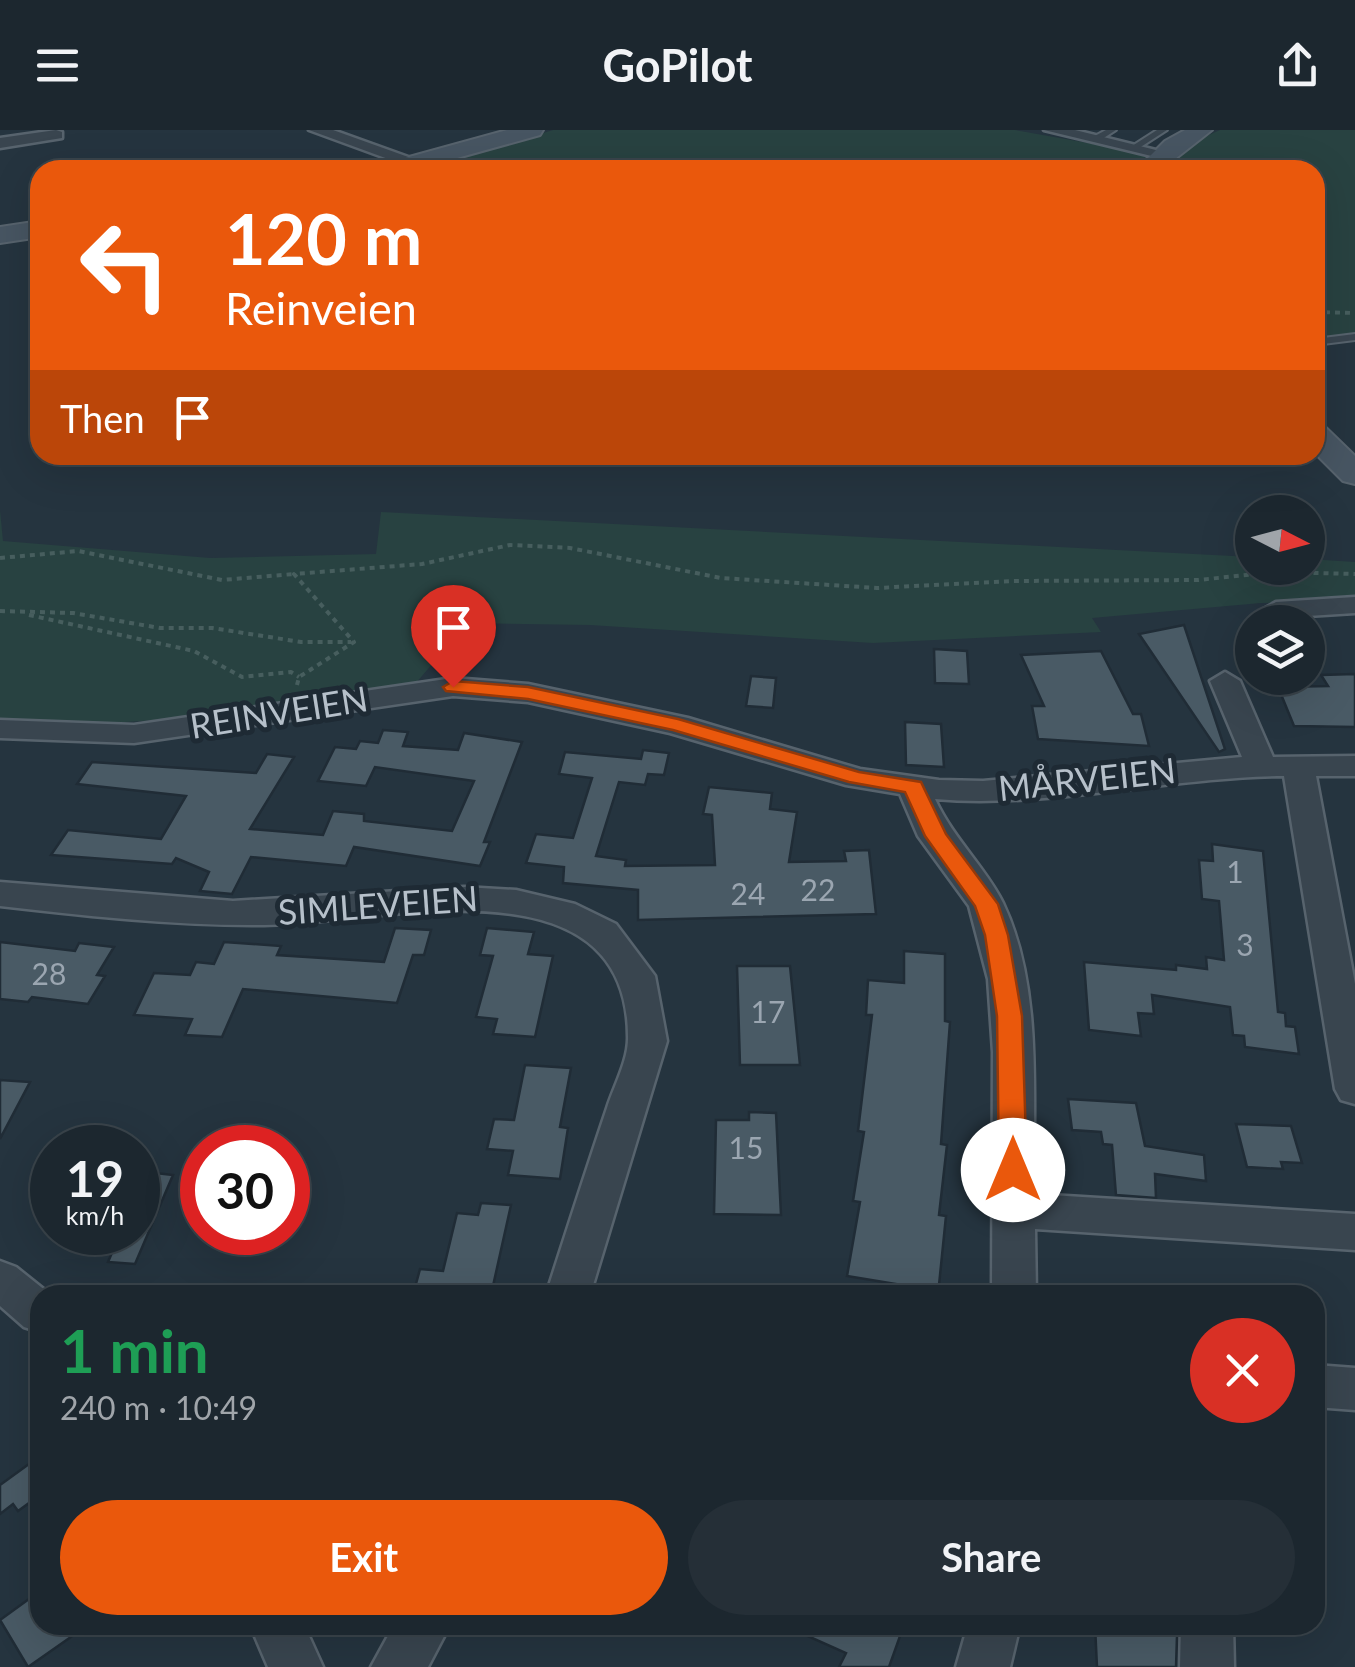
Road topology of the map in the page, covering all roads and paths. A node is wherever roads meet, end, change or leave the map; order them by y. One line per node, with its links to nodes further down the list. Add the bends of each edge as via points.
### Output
1 (318, 130): 11 (street)
2 (532, 130): 12 (street)
3 (1052, 130): 8 (street)
4 (1112, 130): 8 (lane)
5 (1200, 130): 10 (street)
6 (81, 131): 7 (street)
7 (54, 132): 9 (street)
8 (1096, 139): 10 (street)
9 (0, 143)
10 (1158, 151)
11 (407, 160)
12 (427, 160)
13 (30, 230): 14 (street)
14 (0, 235)
15 (1325, 312): 16 (path)
16 (1355, 313)
17 (1355, 338): 18 (lane)
18 (1325, 341)
19 (1325, 445): 20 (street)
20 (1355, 474)
21 (0, 558): 22 (path, via 78,551 222,580)
22 (294, 574): 23 (path, via 422,564 527,545 721,578 876,588); 27 (path)
23 (1355, 574)
24 (1355, 605): 25 (street)
25 (1325, 607)
26 (0, 612): 27 (path, via 73,613 160,628); 28 (path, via 194,651 242,677)
27 (354, 642): 28 (path)
28 (299, 677): 30 (path)
29 (1225, 681): 32 (street)
30 (294, 712): 31 (street, REINVEIEN, via 134,734); 35 (street, REINVEIEN, via 453,687 512,691 678,725 857,778)
31 (0, 729)
32 (1261, 766): 33 (street, MÅRVEIEN); 35 (street, MÅRVEIEN, via 983,792)
33 (1298, 766): 34 (street, MÅRVEIEN); 37 (street)
34 (1355, 766)
35 (913, 787): 38 (street, via 936,836 986,904 996,935 1012,1052)
36 (0, 894): 41 (street, SIMLEVEIEN, via 270,913 464,897 544,906 578,919 634,968 648,1042)
37 (1355, 1089)
38 (1014, 1210): 39 (street); 42 (street)
39 (1355, 1232)
40 (0, 1280): 43 (street)
41 (571, 1285)
42 (1014, 1285)
43 (30, 1305)
44 (1325, 1387): 45 (street)
45 (1355, 1389)
46 (281, 1635): 50 (street)
47 (418, 1635): 51 (street)
48 (991, 1635): 52 (street)
49 (1206, 1635): 53 (street)
50 (296, 1667)
51 (398, 1667)
52 (983, 1667)
53 (1207, 1667)

